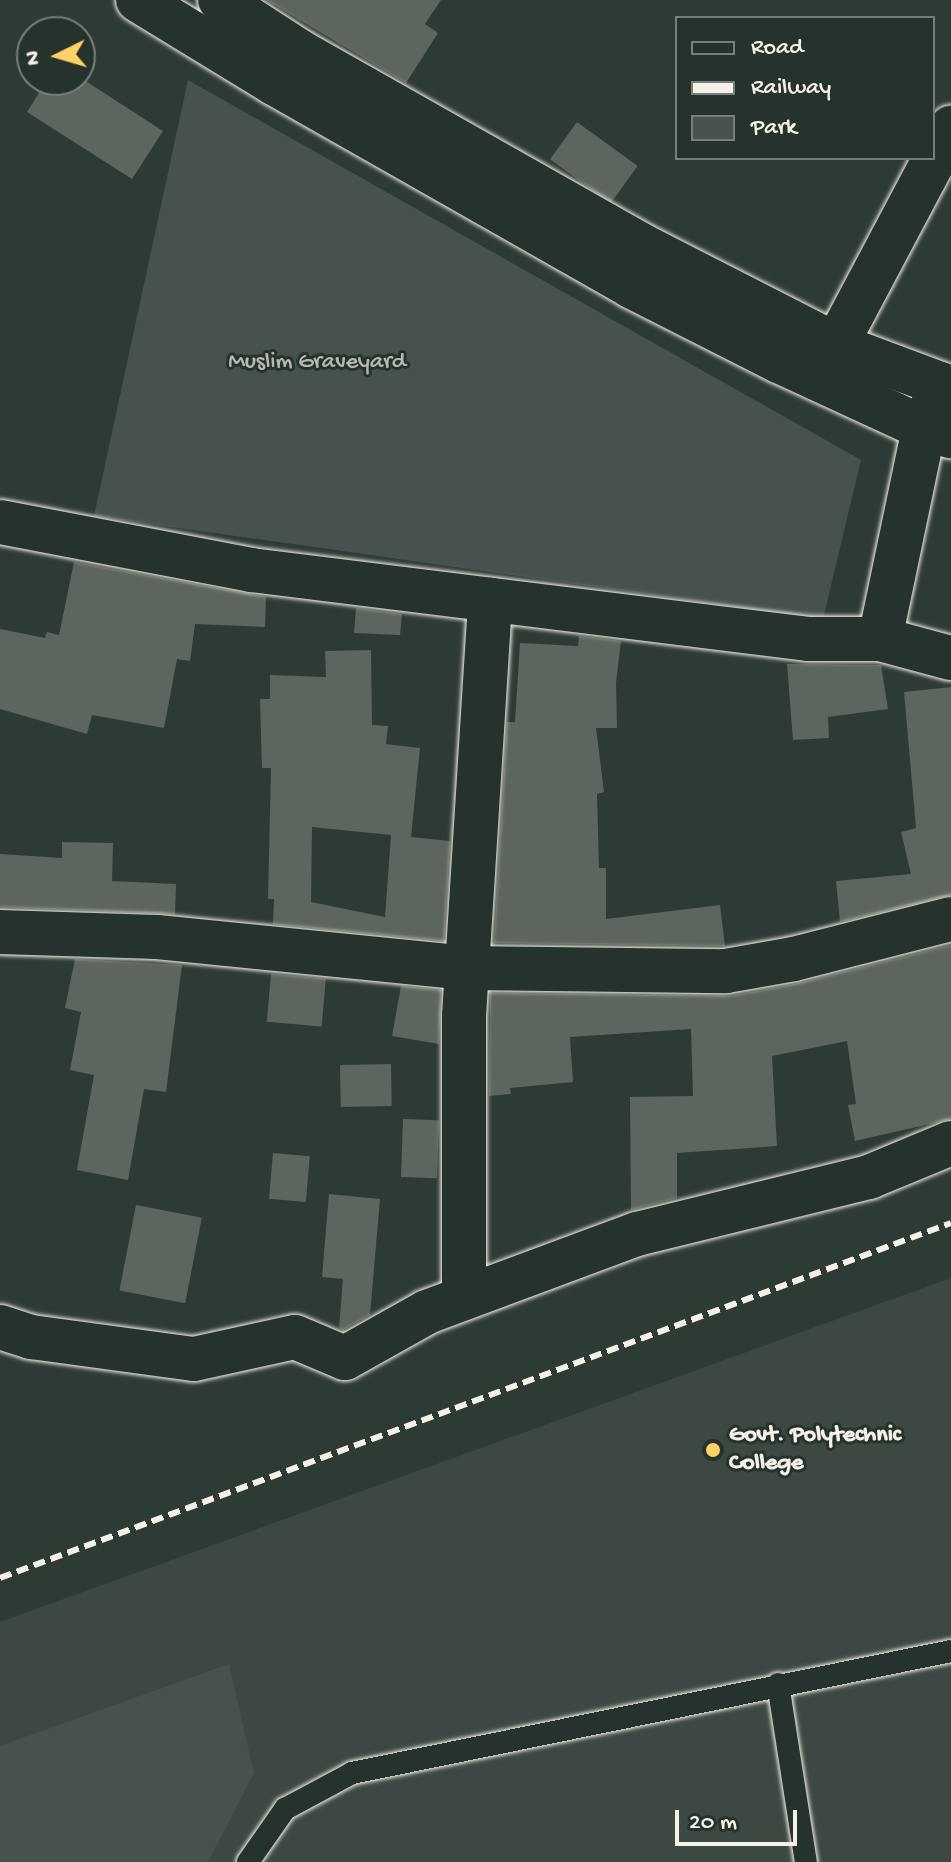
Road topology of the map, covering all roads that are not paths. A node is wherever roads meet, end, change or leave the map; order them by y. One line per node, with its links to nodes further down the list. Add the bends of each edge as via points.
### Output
1 (138, 0): 8 (main road, via 631,286)
2 (220, 0): 6 (main road, via 300,52 641,245)
3 (951, 128): 4 (main road)
4 (935, 158)
5 (934, 160): 6 (main road)
6 (836, 345): 7 (main road)
7 (946, 386): 8 (main road)
8 (937, 432): 11 (main road)
9 (0, 522): 10 (main road, via 251,570)
10 (490, 600): 11 (main road, via 808,639); 15 (main road)
11 (880, 639): 12 (main road)
12 (951, 658)
13 (951, 919): 15 (main road, via 726,971)
14 (0, 932): 15 (main road, via 157,937)
15 (467, 968): 17 (main road)
16 (951, 1143): 17 (main road, via 869,1177 637,1234)
17 (464, 1298): 18 (main road, via 427,1312 345,1358 295,1337 194,1359 31,1337)
18 (0, 1327)
19 (951, 1651): 20 (lane)
20 (778, 1684): 21 (lane, via 352,1773 285,1809); 22 (lane)
21 (248, 1862)
22 (806, 1862)

